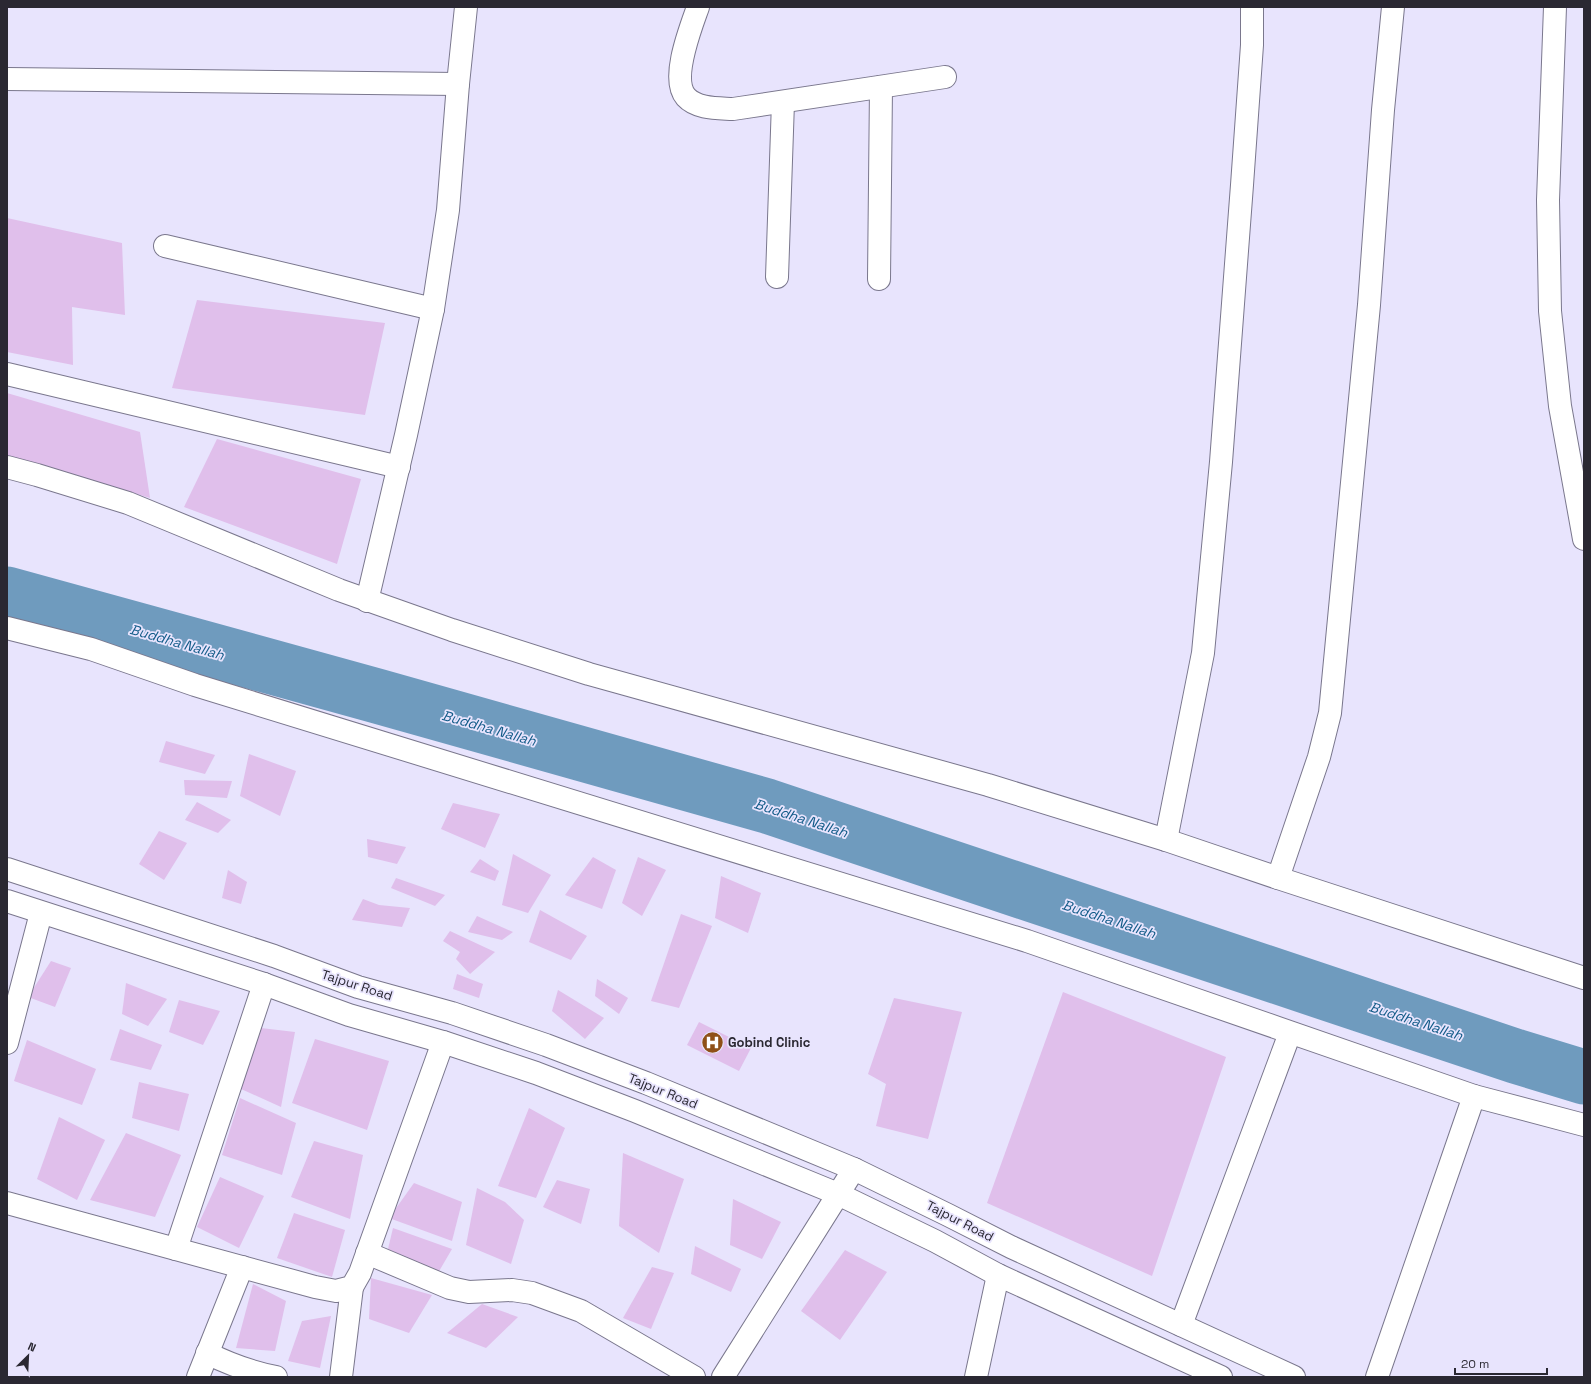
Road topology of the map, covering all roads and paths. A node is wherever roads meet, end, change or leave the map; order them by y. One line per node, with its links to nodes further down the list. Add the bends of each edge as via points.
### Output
1 (466, 7): 8 (street)
2 (698, 7): 10 (street, via 680,72 681,86 686,97 710,108 733,109)
3 (1252, 7): 21 (street, via 1252,45 1228,375 1203,653)
4 (1393, 7): 23 (street, via 1369,305 1330,713 1319,757)
5 (1555, 7): 18 (street, via 1548,200 1550,311 1560,406)
6 (945, 77): 9 (street)
7 (7, 79): 8 (street)
8 (458, 84): 14 (street, via 448,210)
9 (881, 87): 10 (street); 13 (street)
10 (783, 102): 12 (street)
11 (165, 246): 14 (street)
12 (777, 277)
13 (879, 279)
14 (434, 309): 17 (street)
15 (7, 374): 17 (street)
16 (7, 467): 19 (street, via 128,503)
17 (399, 467): 19 (street)
18 (1584, 539)
19 (367, 601): 21 (street, via 589,674 988,785)
20 (7, 628): 28 (street, via 91,648 195,684 1027,941)
21 (1166, 840): 23 (street)
22 (7, 869): 33 (street, Tajpur Road, via 274,956 358,987 546,1045)
23 (1278, 878): 26 (street)
24 (7, 901): 25 (street)
25 (41, 913): 27 (street); 30 (street)
26 (1584, 978)
27 (264, 984): 29 (street, via 349,1015); 36 (street)
28 (1290, 1033): 31 (street); 41 (street)
29 (443, 1042): 34 (street, via 536,1073 635,1111); 37 (street)
30 (7, 1044)
31 (1474, 1096): 32 (street); 51 (street)
32 (1584, 1125)
33 (854, 1169): 34 (street); 41 (street, Tajpur Road, via 1011,1247)
34 (838, 1194): 39 (street); 48 (street)
35 (7, 1203): 36 (street)
36 (176, 1249): 38 (street)
37 (367, 1253): 40 (street); 47 (street, via 450,1288 470,1292 512,1290 532,1293 581,1311)
38 (242, 1267): 40 (street, via 322,1289 336,1291); 42 (street)
39 (998, 1274): 43 (street); 49 (street)
40 (352, 1287): 46 (street)
41 (1181, 1325): 50 (street, Tajpur Road)
42 (207, 1353): 44 (street); 45 (street, via 252,1373)
43 (1213, 1375)
44 (198, 1377)
45 (276, 1377)
46 (341, 1377)
47 (694, 1377)
48 (724, 1377)
49 (976, 1377)
50 (1294, 1377)
51 (1377, 1377)

